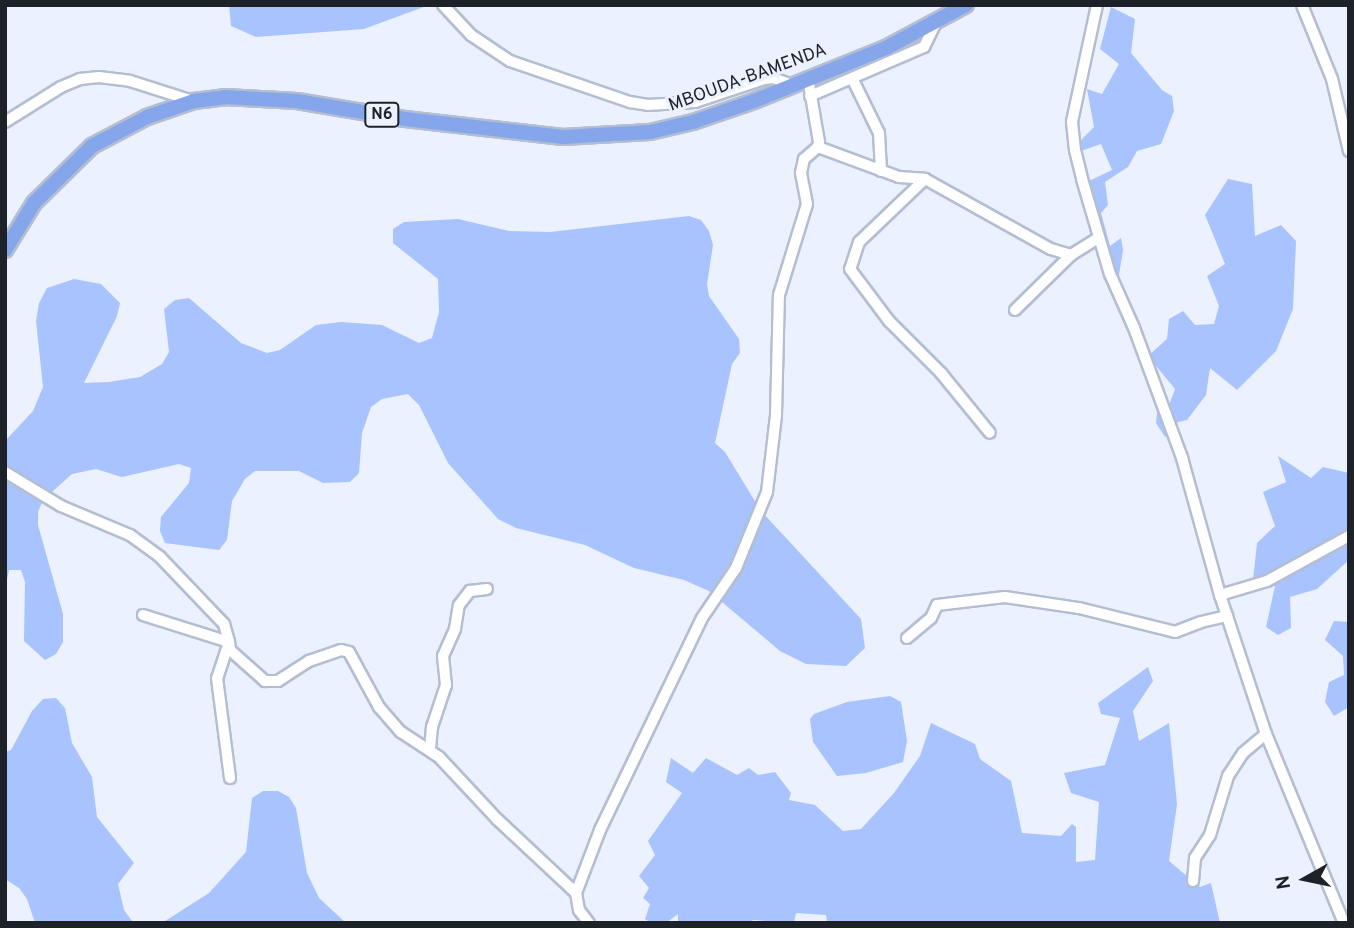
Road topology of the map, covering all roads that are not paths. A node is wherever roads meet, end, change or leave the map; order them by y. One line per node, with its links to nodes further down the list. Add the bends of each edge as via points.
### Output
1 (443, 5): 8 (street, via 471,35 497,53 615,99 678,104 715,97 764,79)
2 (966, 5): 5 (highway, MBOUDA-BAMENDA / N6)
3 (1097, 5): 16 (street, via 1072,122)
4 (1302, 5): 13 (street, via 1329,68)
5 (935, 24): 6 (highway, MBOUDA-BAMENDA / N6); 7 (street, via 924,47)
6 (808, 78): 8 (highway, MBOUDA-BAMENDA / N6); 9 (street)
7 (853, 80): 9 (street); 14 (street, via 879,134)
8 (792, 85): 10 (highway, MBOUDA-BAMENDA / N6, via 694,122 610,136 563,137 485,129 297,101 225,97)
9 (810, 96): 12 (street, via 819,128)
10 (194, 101): 11 (street, via 130,81 80,79); 17 (highway, MBOUDA-BAMENDA / N6, via 147,117 92,146 34,203)
11 (5, 122)
12 (818, 147): 14 (street); 33 (street, via 804,159 801,173 807,204 779,295 776,415 766,492 736,568 702,618 621,781)
13 (1349, 151)
14 (881, 171): 15 (street)
15 (925, 179): 18 (street, via 1051,249); 20 (street, via 859,242 850,268 889,321)
16 (1098, 238): 18 (street); 24 (street, via 1182,458)
17 (5, 250)
18 (1071, 255): 19 (street)
19 (1015, 310)
20 (990, 433)
21 (5, 472): 28 (street, via 61,506 130,535 160,557 224,624)
22 (1349, 536): 24 (street, via 1267,581)
23 (487, 589): 30 (street, via 470,592 459,605 443,656 446,685 432,727)
24 (1220, 595): 26 (street)
25 (143, 615): 28 (street)
26 (1227, 616): 27 (street, via 1175,632 1079,608 1005,597 937,605 931,618); 29 (street)
27 (907, 638)
28 (229, 642): 30 (street, via 230,650 258,677 272,682 309,661 346,650 379,707 401,732); 31 (street, via 217,678)
29 (1266, 734): 32 (street, via 1244,753 1228,776 1210,835 1195,858); 35 (street)
30 (430, 750): 33 (street)
31 (230, 778)
32 (1193, 881)
33 (576, 893): 34 (street, via 579,910)
34 (589, 923)
35 (1344, 923)

